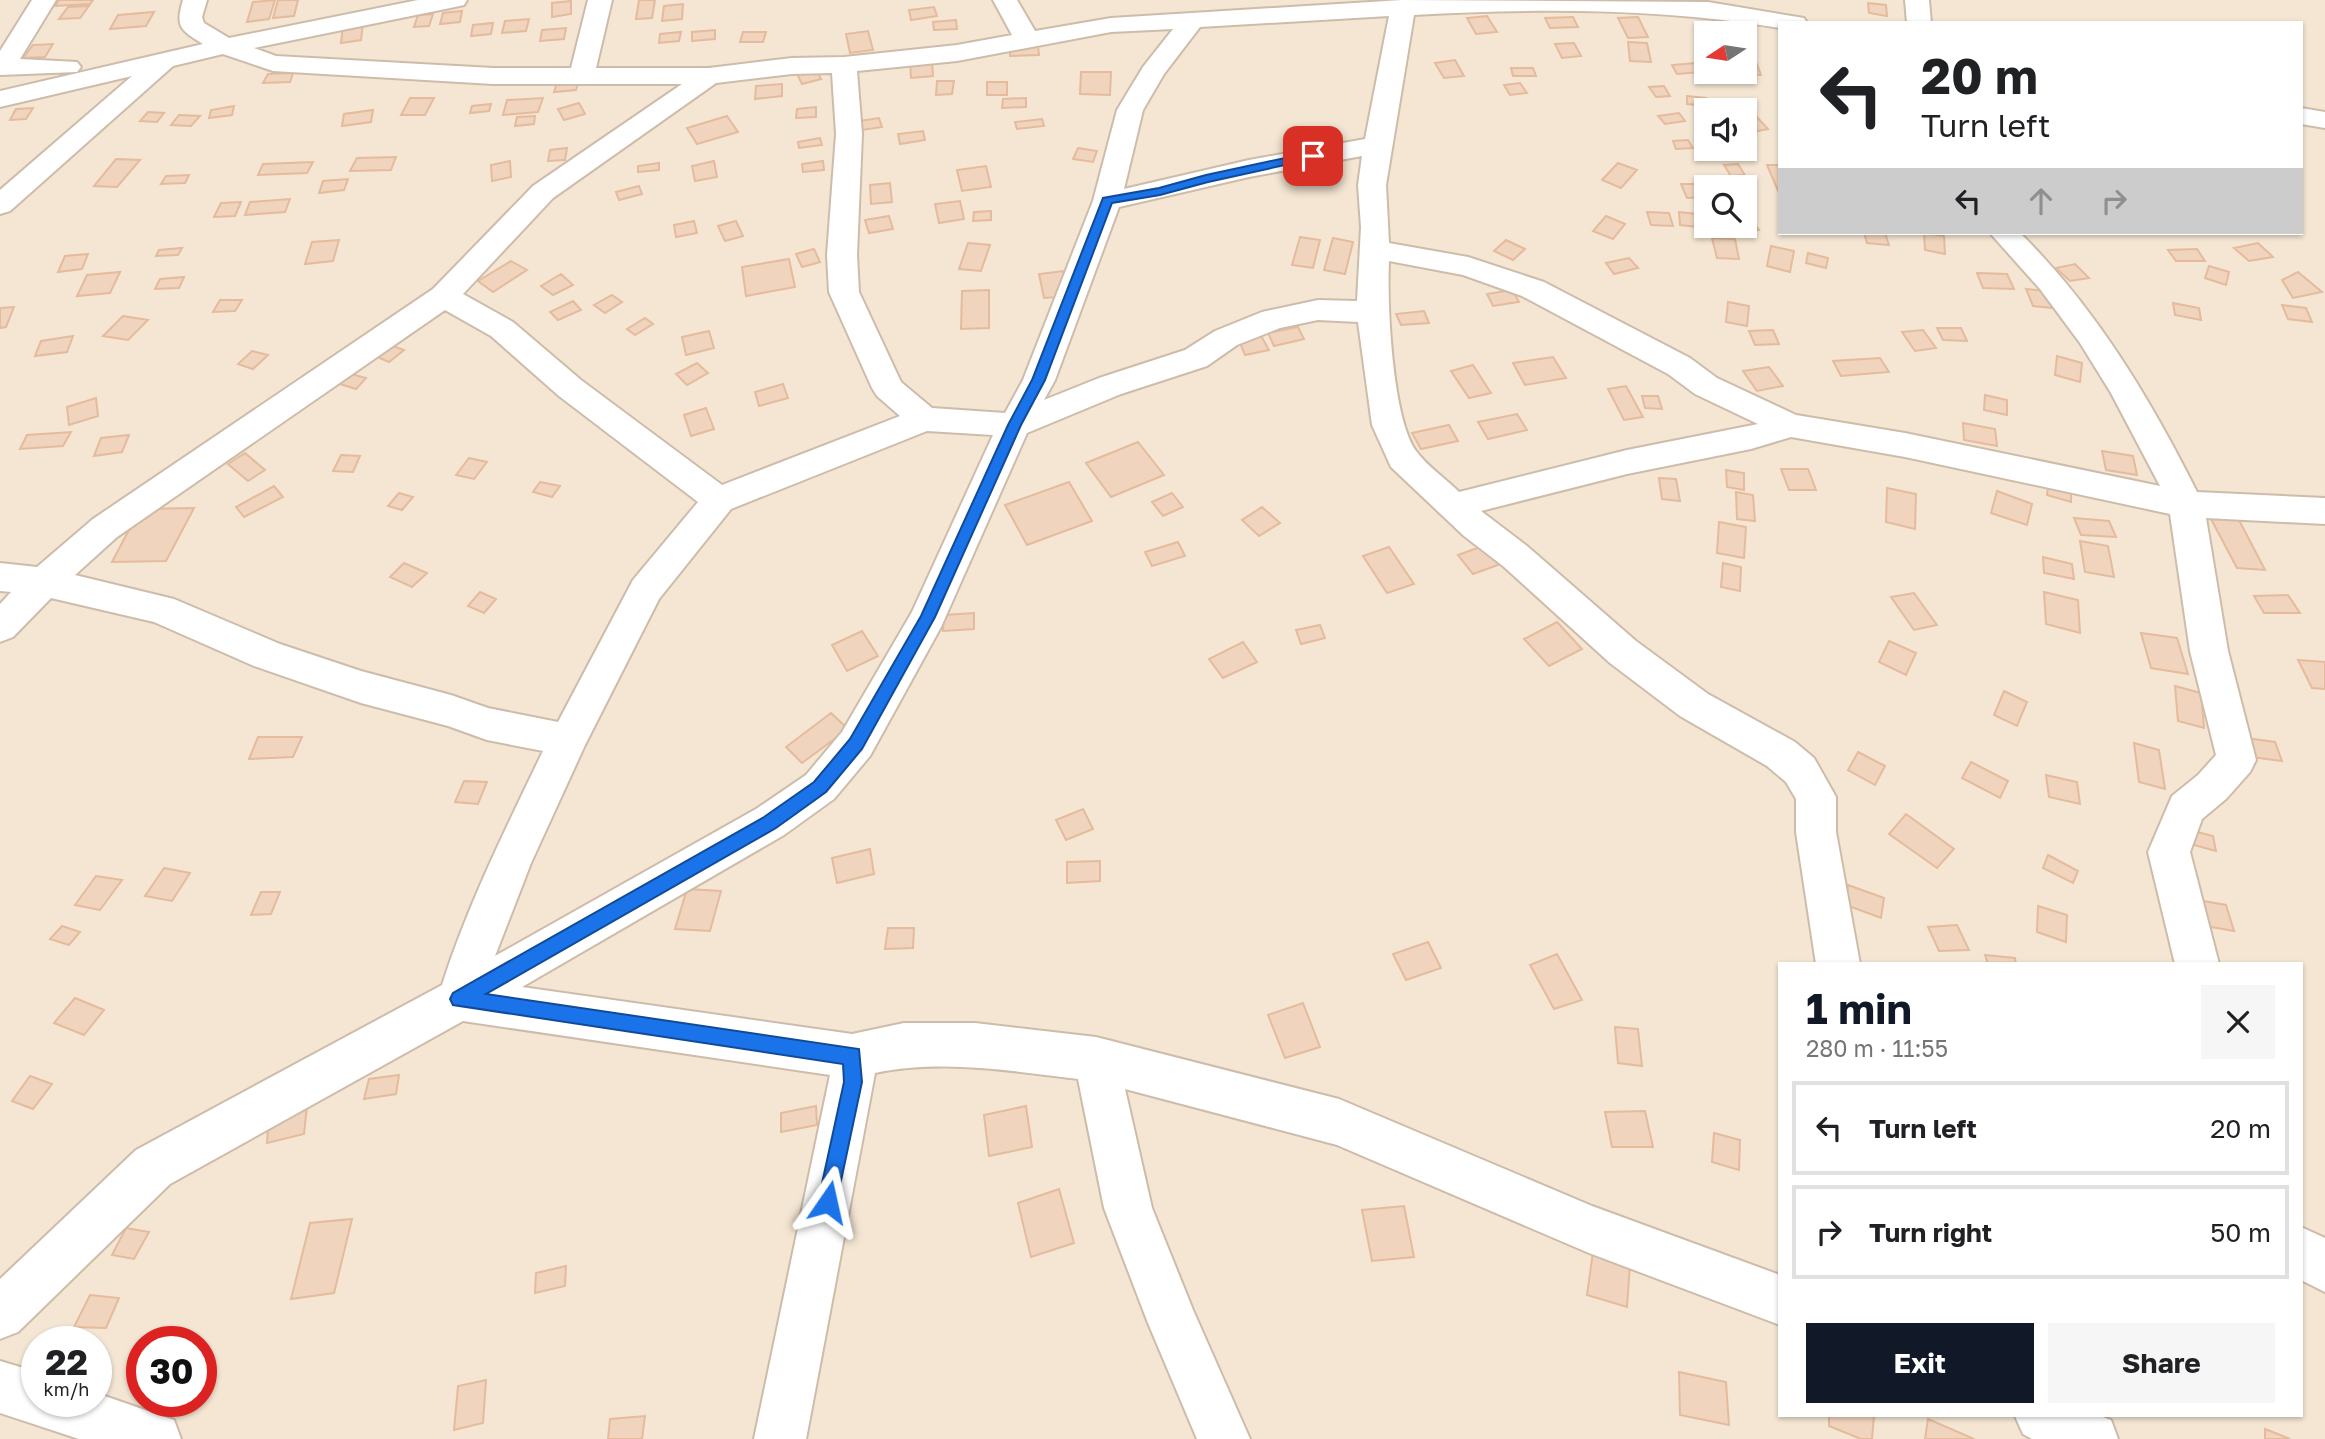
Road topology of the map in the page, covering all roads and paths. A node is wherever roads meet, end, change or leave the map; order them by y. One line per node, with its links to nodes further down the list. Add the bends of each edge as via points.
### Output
1 (44, 0): 20 (street)
2 (195, 0): 17 (street, via 190,17 193,27)
3 (455, 0): 9 (street)
4 (600, 0): 22 (street)
5 (1005, 0): 16 (street)
6 (1274, 0): 12 (street)
7 (1917, 0): 15 (street)
8 (1543, 1): 10 (street); 11 (street)
9 (412, 4): 17 (street)
10 (1708, 5): 14 (street)
11 (1402, 7): 12 (street); 27 (street)
12 (1256, 17): 13 (street)
13 (1192, 21): 16 (street, via 1111,25); 28 (street, via 1130,110)
14 (1785, 21)
15 (1919, 21)
16 (1027, 39): 19 (street, via 957,53)
17 (225, 46): 18 (street); 22 (street, via 273,63 493,76)
18 (166, 60): 21 (street); 29 (street)
19 (844, 65): 23 (street); 34 (street, via 849,134 844,292 888,388)
20 (0, 67): 21 (street)
21 (131, 68): 24 (street)
22 (582, 75): 23 (street)
23 (709, 76): 32 (street, via 543,192)
24 (0, 99)
25 (2303, 116): 26 (street)
26 (2325, 120)
27 (1377, 145): 28 (street); 31 (street, via 1372,185)
28 (1107, 201): 35 (street, via 1039,380)
29 (0, 205)
30 (2006, 235): 38 (street, via 2073,309 2131,401)
31 (1374, 249): 33 (street); 36 (street, via 1468,267 1533,289 1679,366 1706,386)
32 (444, 296): 37 (street, via 502,329 570,388); 42 (street, via 105,528)
33 (1372, 312): 35 (street, via 1318,310 1273,319 1226,338 1196,358); 39 (street, via 1388,425 1403,458)
34 (924, 419): 35 (street); 37 (street)
35 (1014, 425): 47 (street, via 928,617 856,744 820,787 770,822)
36 (1789, 425): 38 (street); 39 (street)
37 (719, 500): 44 (street, via 646,590)
38 (2185, 504): 40 (street); 46 (street, via 2209,652 2236,760 2186,808 2169,852)
39 (1453, 506): 45 (street, via 1623,652 1694,705 1782,754 1800,770 1816,797 1816,832)
40 (2325, 510)
41 (0, 577): 42 (street)
42 (44, 582): 43 (street); 44 (street, via 161,609 267,655 360,687 487,724)
43 (0, 627)
44 (568, 740): 47 (street, via 504,876)
45 (1838, 962)
46 (2196, 962)
47 (460, 999): 48 (street); 53 (street, via 153,1167)
48 (852, 1056): 49 (street, via 904,1045 975,1045); 59 (street, via 853,1082)
49 (1096, 1059): 52 (street, via 1339,1122 1589,1229); 60 (street, via 1128,1208 1172,1323)
50 (2303, 1252): 51 (street)
51 (2325, 1268)
52 (1778, 1299)
53 (0, 1314)
54 (0, 1387): 55 (street)
55 (21, 1393)
56 (91, 1417): 58 (street)
57 (2043, 1417): 61 (street)
58 (155, 1439)
59 (780, 1439)
60 (1224, 1439)
61 (2092, 1439)

